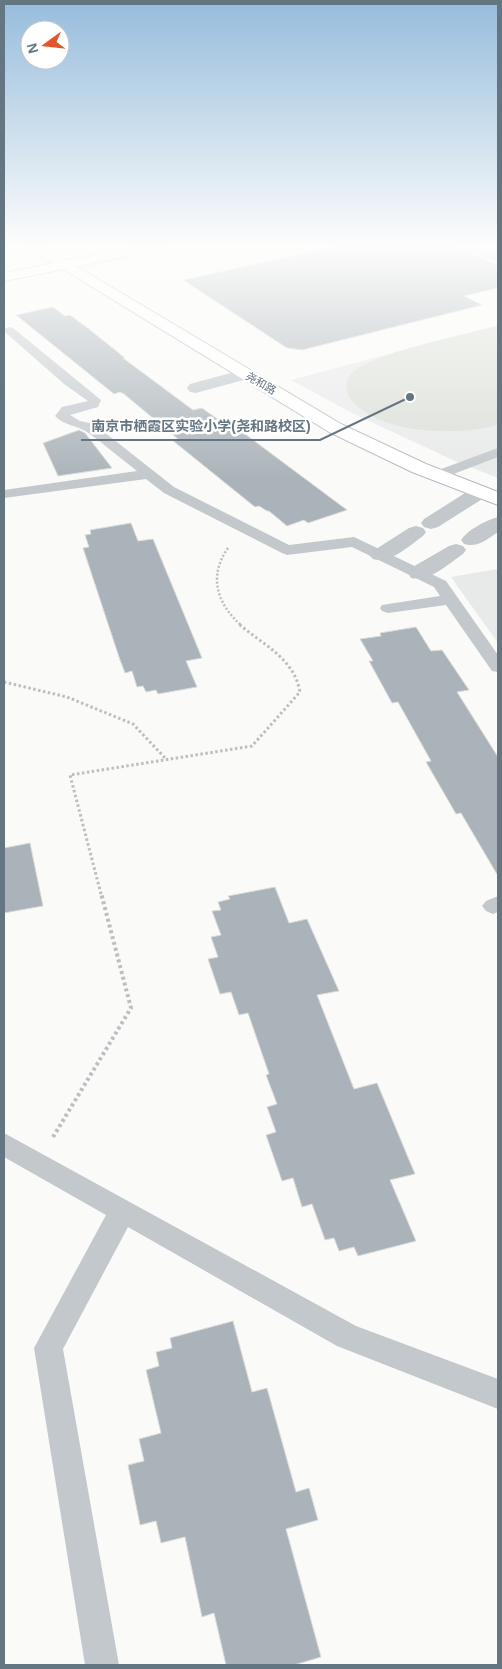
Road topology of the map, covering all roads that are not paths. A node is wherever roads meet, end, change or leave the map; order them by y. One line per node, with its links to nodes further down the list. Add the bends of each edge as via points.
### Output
1 (168, 325): 3 (main road, 尧和路)
2 (9, 330): 6 (lane, via 95,400 93,404 67,410 62,416 90,427)
3 (245, 374): 4 (street); 7 (main road, 尧和路, via 335,428)
4 (196, 388)
5 (498, 452): 7 (lane)
6 (149, 474): 8 (lane); 11 (lane, via 169,490 287,550 354,542)
7 (438, 475): 9 (main road, 尧和路)
8 (4, 494)
9 (489, 495): 11 (street, via 424,527)
10 (498, 523): 12 (street)
11 (380, 555): 12 (lane)
12 (419, 573): 13 (lane, via 440,584)
13 (451, 599): 14 (lane); 15 (lane)
14 (388, 608)
15 (498, 667)
16 (4, 1144): 17 (lane)
17 (123, 1210): 18 (lane, via 347,1336); 19 (lane, via 48,1348)
18 (498, 1394)
19 (102, 1665)

